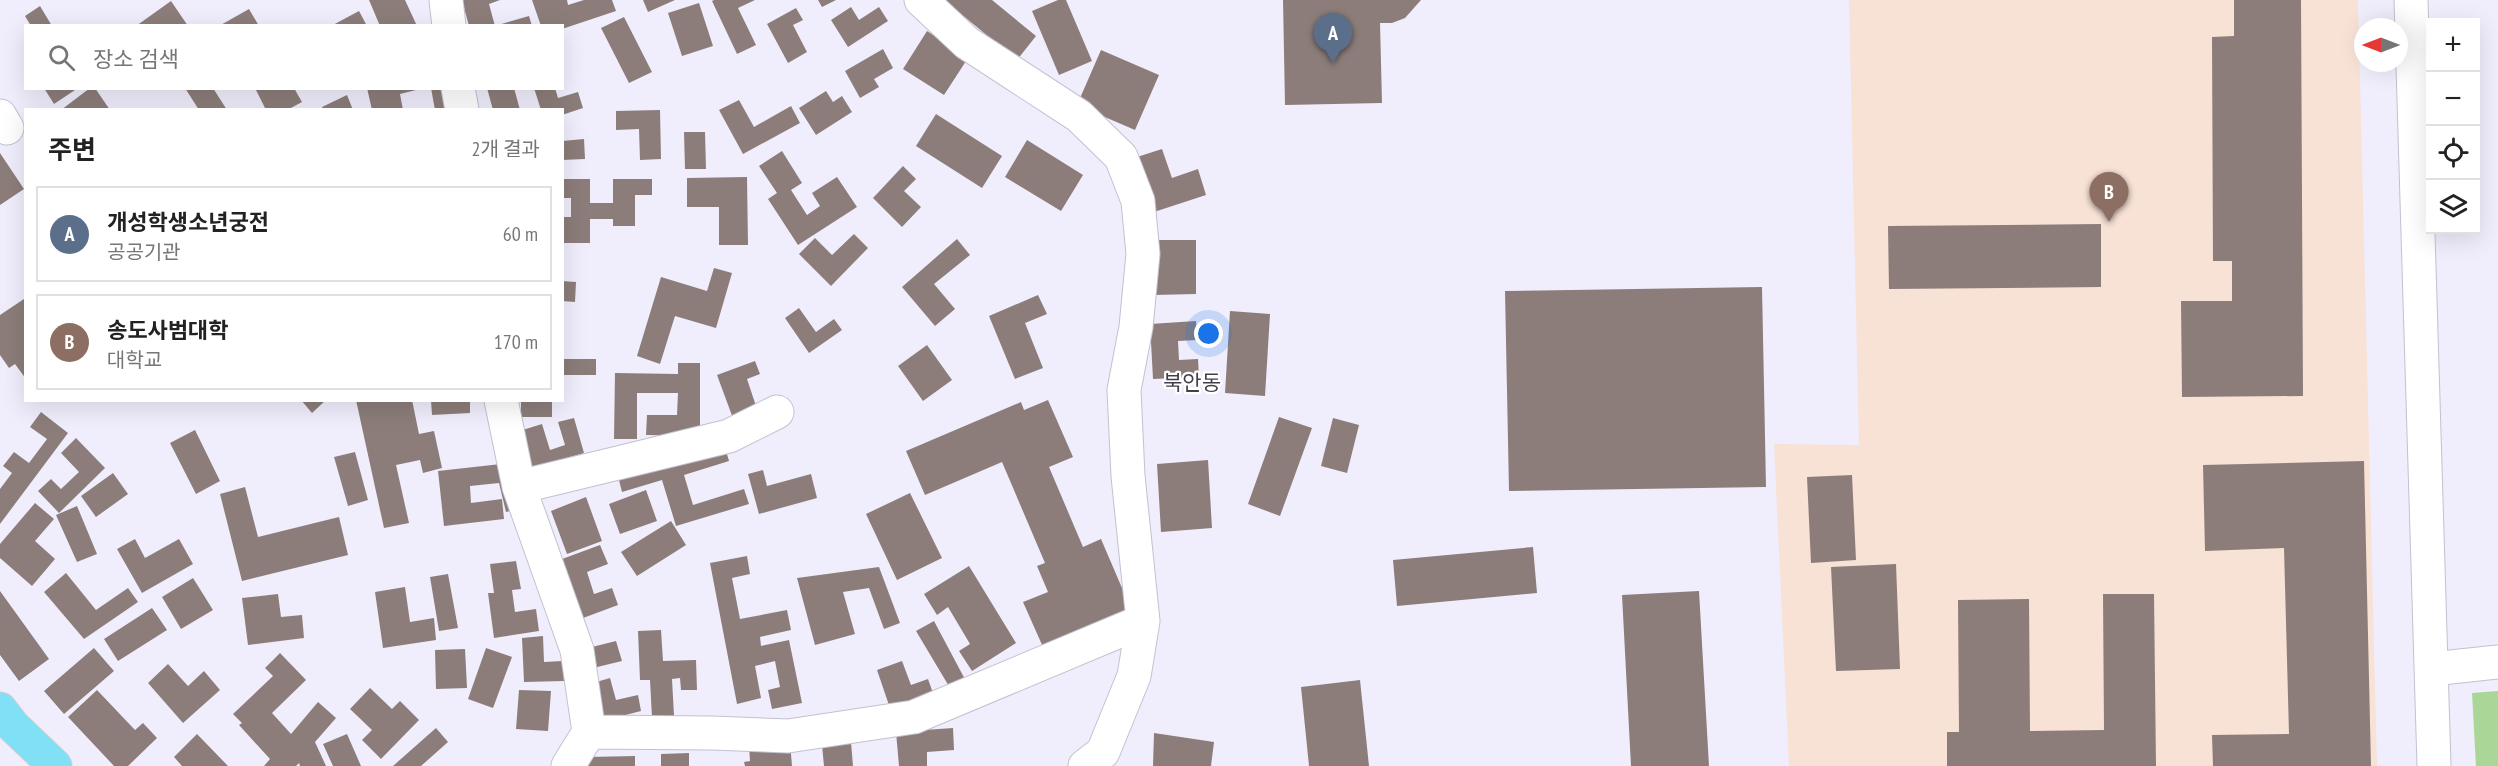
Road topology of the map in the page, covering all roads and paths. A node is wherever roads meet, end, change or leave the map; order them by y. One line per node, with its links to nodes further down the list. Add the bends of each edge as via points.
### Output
1 (446, 0): 4 (street)
2 (921, 0): 10 (street, via 967,43 1079,116 1121,157 1138,201 1143,254 1136,327 1124,390 1128,476)
3 (2411, 0): 12 (street)
4 (449, 24)
5 (458, 90): 6 (street)
6 (462, 108)
7 (501, 402): 9 (street)
8 (777, 412): 9 (street, via 729,436)
9 (519, 487): 14 (street, via 577,650)
10 (1143, 621): 14 (street, via 914,717 788,736); 17 (street, via 1134,676 1104,752)
11 (2498, 662): 12 (street)
12 (2432, 669): 18 (street)
13 (4, 725): 15 (main road)
14 (589, 732): 16 (street)
15 (55, 766)
16 (568, 766)
17 (1084, 766)
18 (2434, 766)

